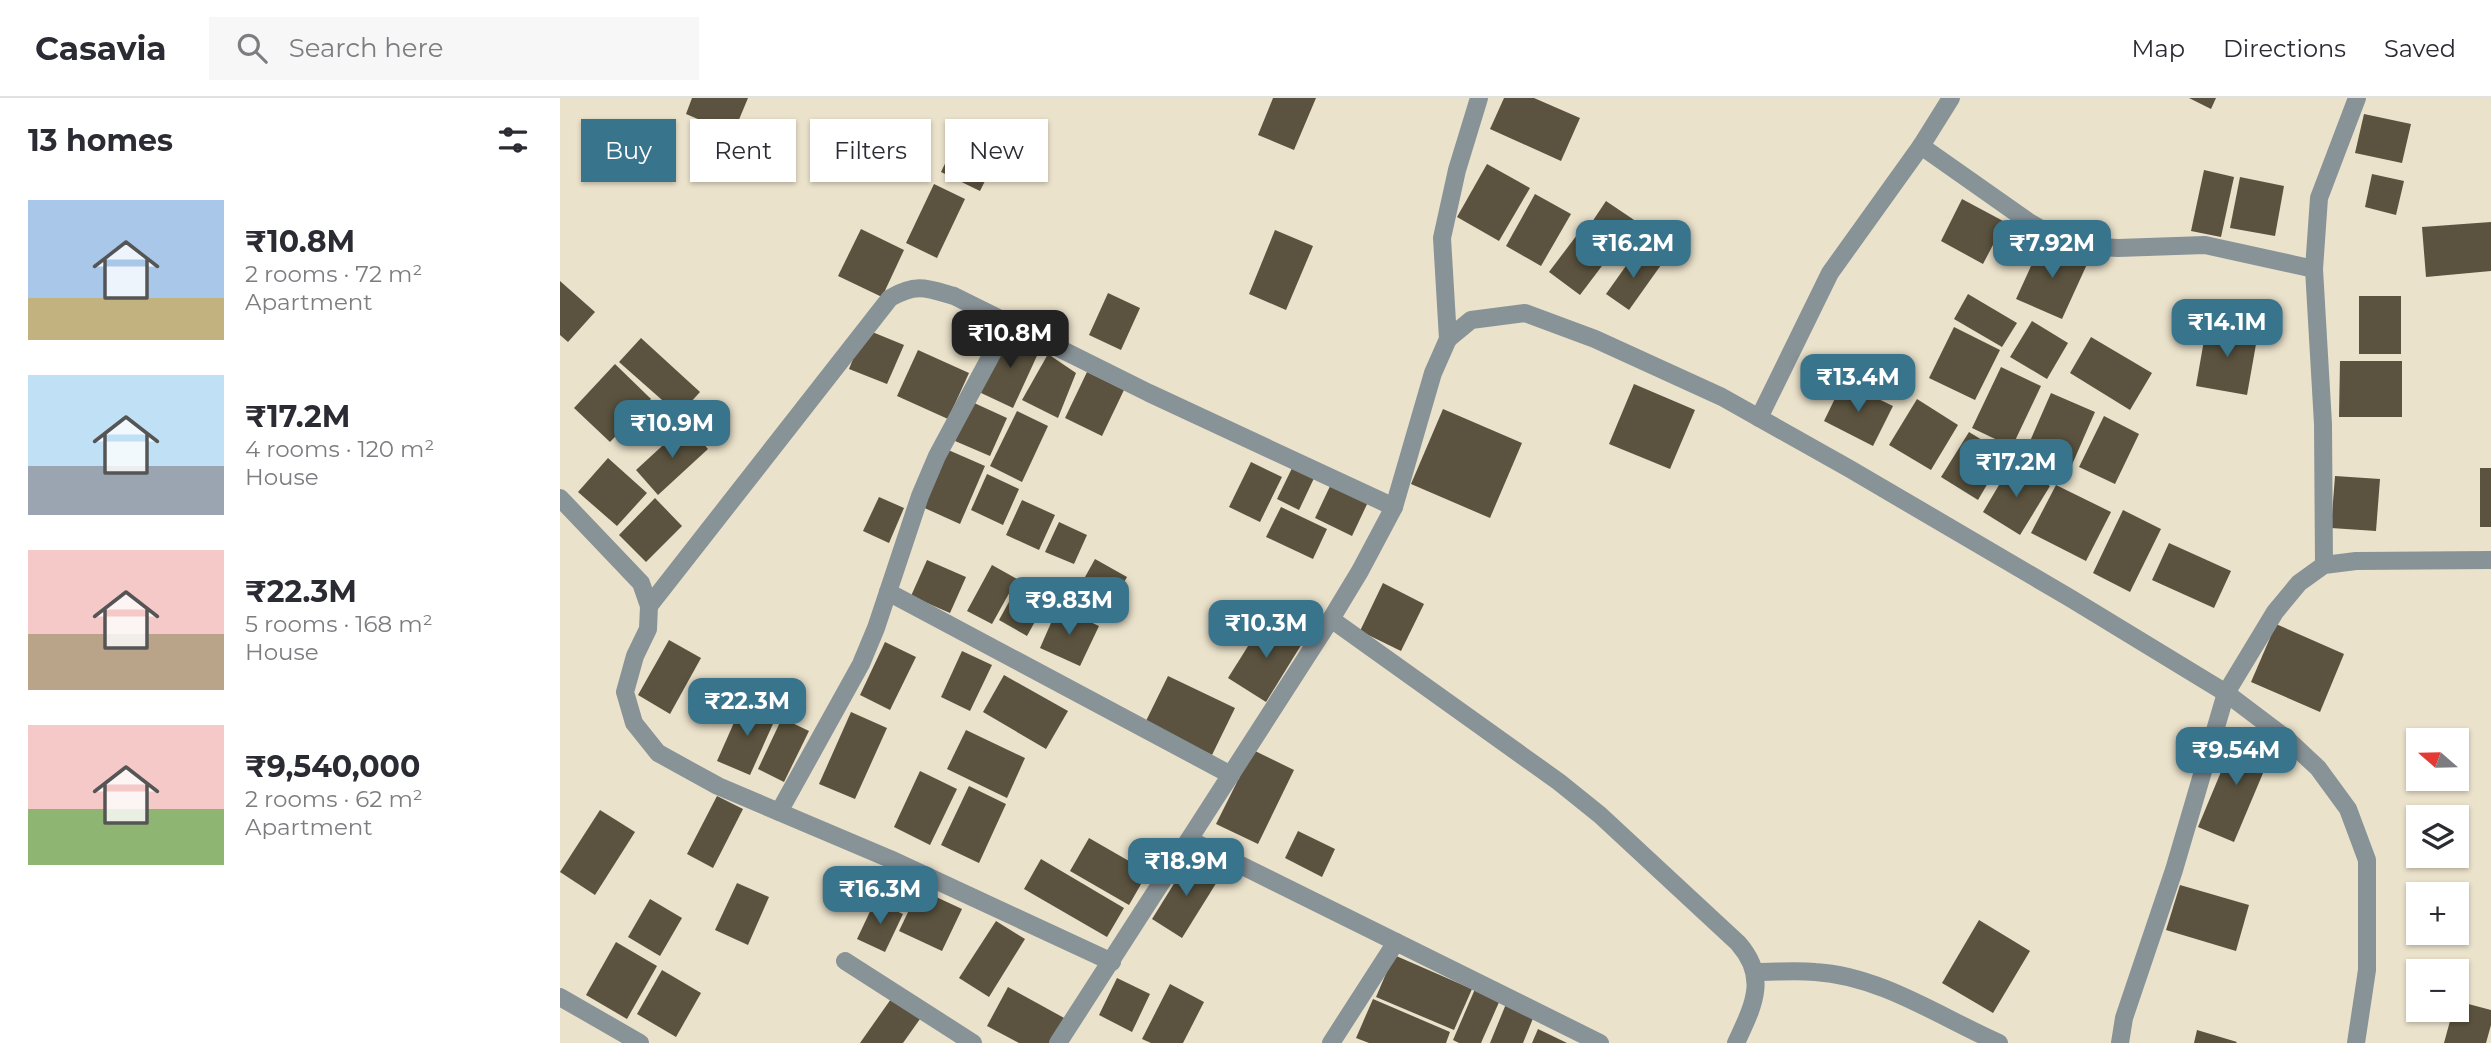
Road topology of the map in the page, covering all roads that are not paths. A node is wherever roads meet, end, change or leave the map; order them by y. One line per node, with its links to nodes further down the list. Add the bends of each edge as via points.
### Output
1 (1479, 98): 7 (street, via 1442,239)
2 (1951, 98): 4 (street)
3 (2357, 98): 5 (street, via 2319,198)
4 (1922, 146): 5 (street, via 2058,239 2118,248 2205,245); 8 (street, via 1830,273)
5 (2314, 269): 12 (street, via 2323,424)
6 (1008, 324): 10 (street); 13 (street, via 937,456); 14 (street, via 954,296 928,289 908,288 890,298)
7 (1448, 339): 8 (street, via 1471,320 1525,313 1595,339); 10 (street, via 1433,373)
8 (1759, 418): 16 (street)
9 (560, 498): 14 (street, via 641,583)
10 (1394, 507): 15 (street)
11 (2491, 560): 12 (street)
12 (2324, 565): 16 (street, via 2299,583 2275,612)
13 (888, 592): 17 (street); 18 (street, via 861,664)
14 (649, 606): 18 (street, via 648,629 625,691 634,723 658,753)
15 (1331, 619): 17 (street); 23 (street, via 1600,815 1738,943 1751,957)
16 (2226, 693): 33 (street); 34 (street, via 2318,768 2348,809 2367,860 2367,970)
17 (1231, 775): 19 (street)
18 (779, 812): 22 (street)
19 (1190, 840): 20 (street); 22 (street)
20 (1396, 942): 29 (street); 30 (street)
21 (845, 961): 27 (street)
22 (1112, 962): 28 (street)
23 (1756, 972): 25 (street, via 1816,972 1872,984); 31 (street, via 1749,1014)
24 (560, 997): 26 (street)
25 (1978, 1039): 32 (street)
26 (640, 1043)
27 (973, 1043)
28 (1058, 1043)
29 (1332, 1043)
30 (1600, 1043)
31 (1736, 1043)
32 (1999, 1043)
33 (2120, 1043)
34 (2356, 1043)

